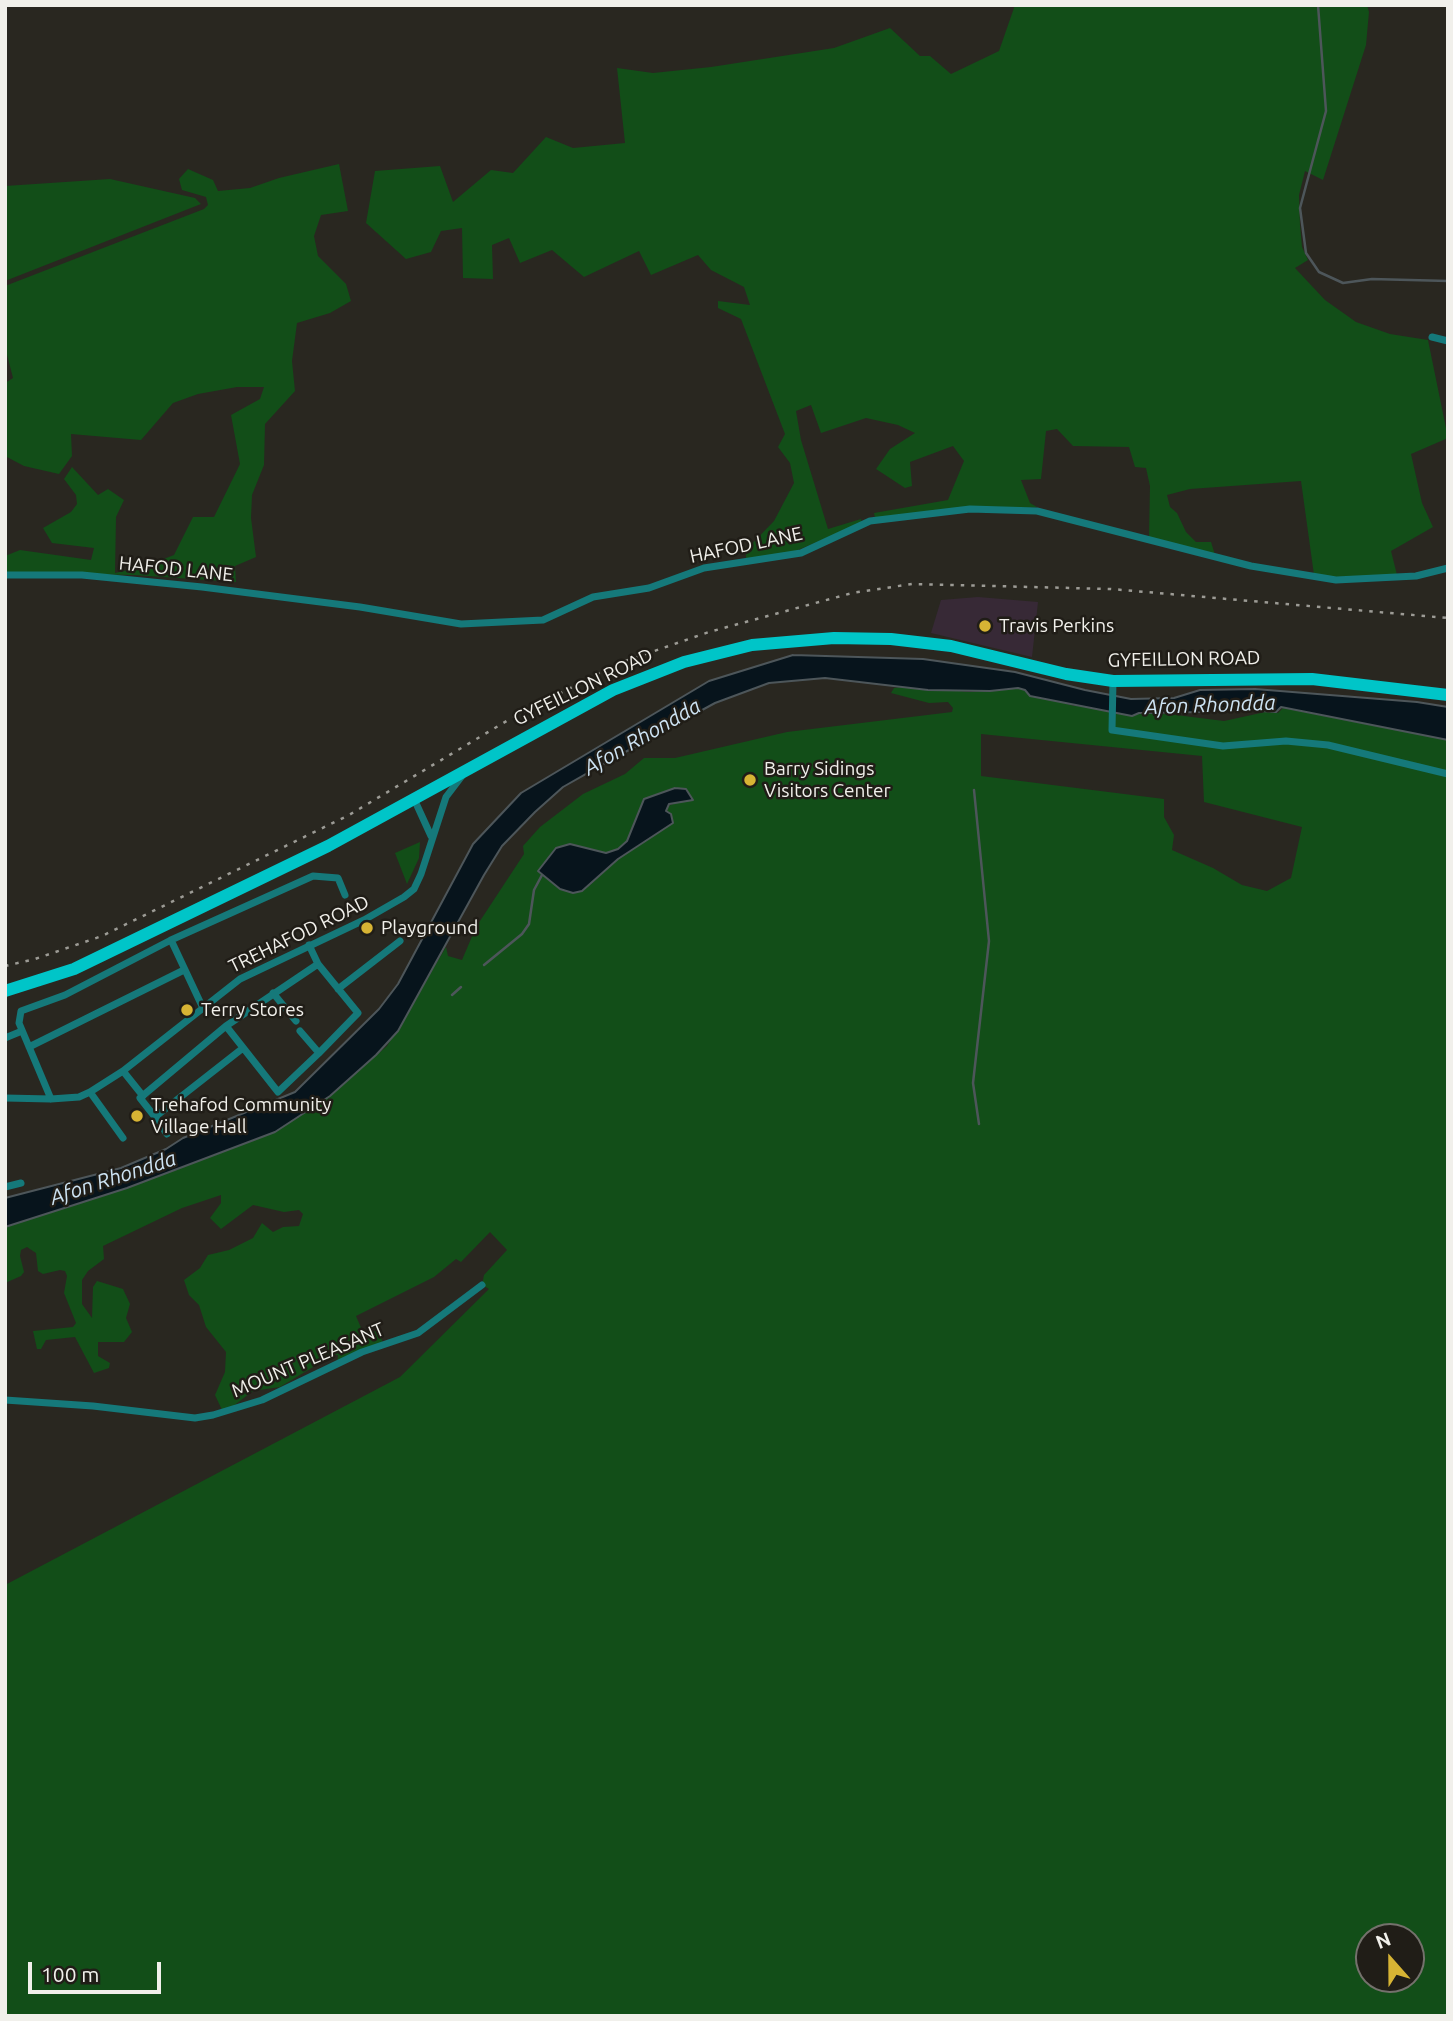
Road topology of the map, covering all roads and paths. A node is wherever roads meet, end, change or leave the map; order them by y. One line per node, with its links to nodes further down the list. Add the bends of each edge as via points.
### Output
1 (1432, 337): 2 (street)
2 (1448, 341)
3 (1448, 568): 4 (street, HAFOD LANE, via 1416,576 1336,580 1251,566 1037,511 970,509 870,521 801,553 704,568 649,588 593,597 543,620 461,624 202,587 82,575)
4 (5, 575)
5 (1112, 687): 6 (main road, GYFEILLON ROAD, via 1312,679); 7 (main road, GYFEILLON ROAD, via 951,646 834,638 782,641 718,653 650,674 551,721); 8 (street, via 1112,730 1223,746 1286,741 1328,745)
6 (1448, 695)
7 (467, 770): 9 (main road, GYFEILLON ROAD); 10 (street, TREHAFOD ROAD, via 446,797)
8 (1448, 774)
9 (415, 801): 10 (street); 18 (main road, GYFEILLON ROAD, via 74,969)
10 (432, 837): 14 (street, TREHAFOD ROAD, via 414,889 392,905)
11 (345, 895): 12 (street, via 338,878 313,876)
12 (171, 940): 16 (street); 23 (street, via 65,995 21,1011)
13 (400, 941): 17 (street)
14 (309, 945): 15 (street); 20 (street, TREHAFOD ROAD, via 240,979)
15 (318, 964): 17 (street); 19 (street)
16 (184, 970): 20 (street); 26 (street)
17 (338, 989): 28 (street, via 358,1013)
18 (5, 991)
19 (273, 993): 21 (street); 22 (street)
20 (202, 1006): 29 (street, TREHAFOD ROAD)
21 (296, 1021)
22 (226, 1026): 27 (street); 31 (street)
23 (22, 1031): 25 (street); 26 (street)
24 (300, 1031): 28 (street)
25 (5, 1038)
26 (29, 1047): 33 (street)
27 (243, 1048): 28 (street, via 278,1092); 34 (street)
28 (319, 1053)
29 (123, 1070): 30 (street, TREHAFOD ROAD); 31 (street)
30 (90, 1092): 33 (street, TREHAFOD ROAD); 36 (street)
31 (142, 1097): 34 (street)
32 (5, 1098): 33 (street, TREHAFOD ROAD)
33 (51, 1099)
34 (155, 1117): 35 (street)
35 (167, 1134)
36 (123, 1138)
37 (22, 1183): 38 (street)
38 (5, 1187)
39 (482, 1284): 40 (street, MOUNT PLEASANT, via 418,1333 362,1352 262,1400 213,1415 194,1418)
40 (5, 1400)

